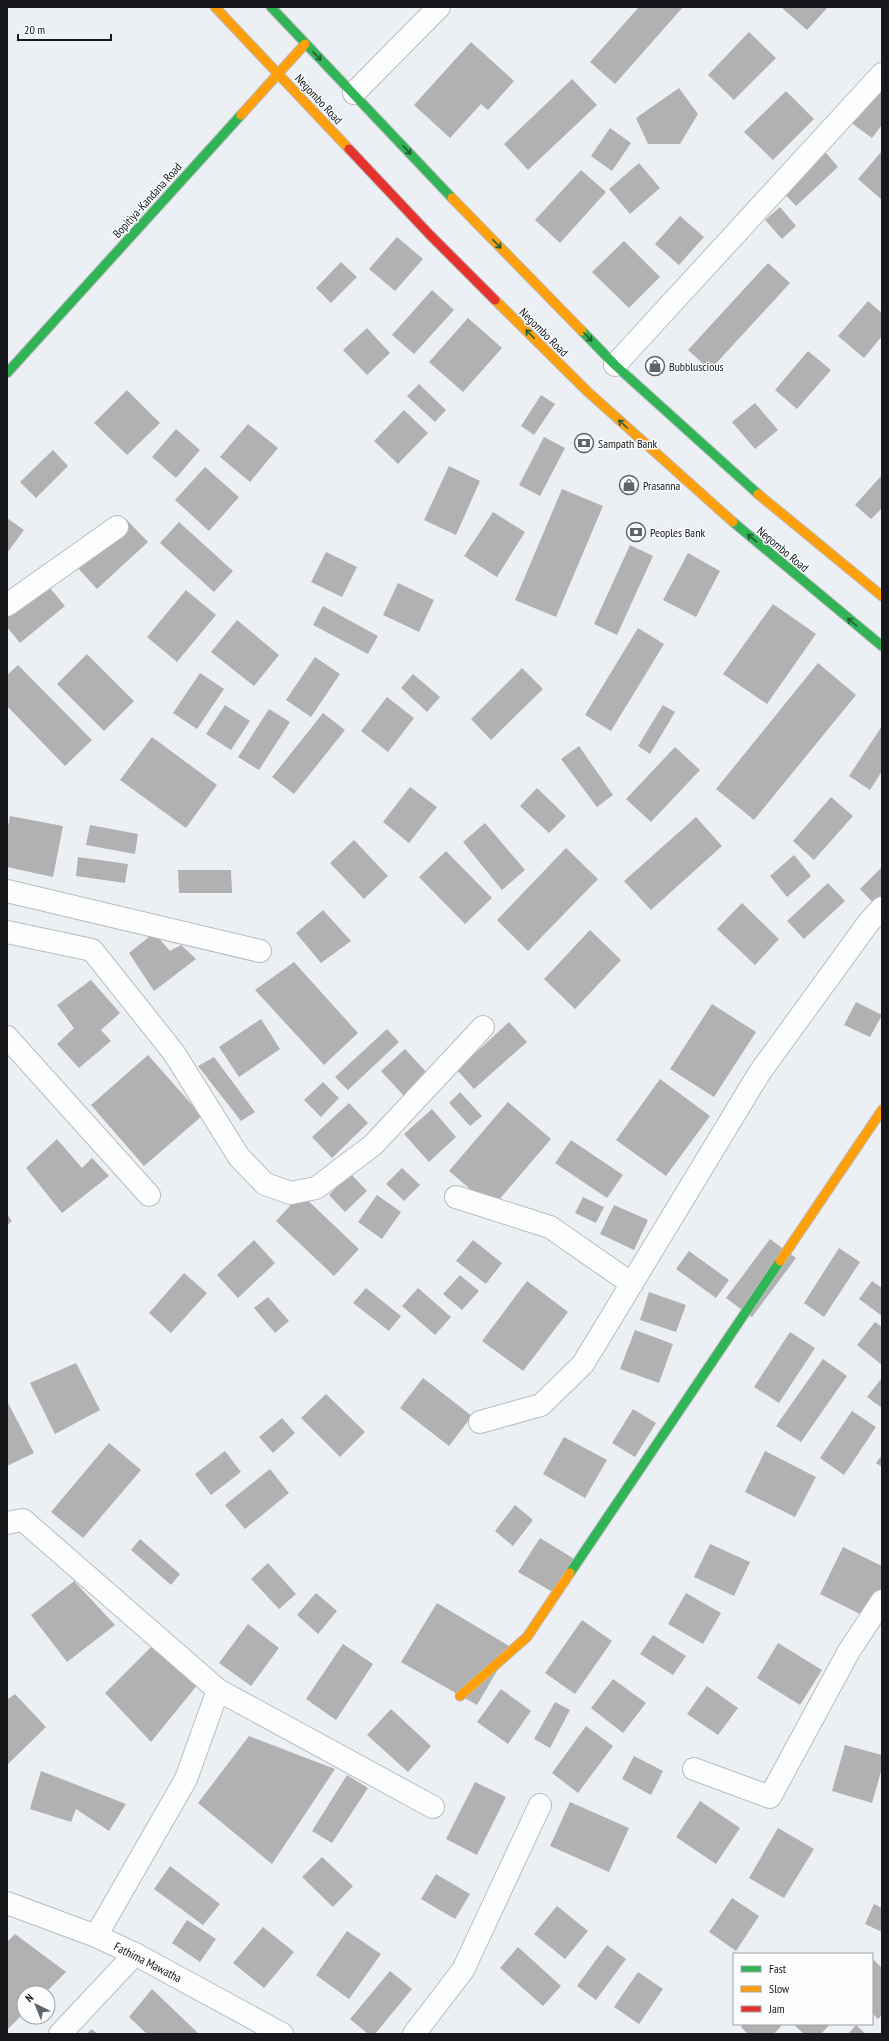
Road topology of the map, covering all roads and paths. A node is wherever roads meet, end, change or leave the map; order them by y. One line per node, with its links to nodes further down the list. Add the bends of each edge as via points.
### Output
1 (215, 7): 5 (main road, Negombo Road)
2 (272, 7): 4 (main road)
3 (439, 7): 7 (street)
4 (305, 44): 5 (main road, Bopitiya-Kandana Road); 7 (main road, one-way to 7)
5 (277, 72): 9 (main road, Bopitiya-Kandana Road); 13 (main road, Negombo Road, one-way to 5, via 711,504 588,392 430,235)
6 (882, 74): 8 (street)
7 (354, 93): 8 (main road, one-way to 8)
8 (615, 365): 11 (main road, via 736,475)
9 (7, 373)
10 (117, 527): 12 (street)
11 (882, 596)
12 (7, 605)
13 (882, 646)
14 (7, 891): 17 (street)
15 (882, 908): 23 (street, via 869,922 760,1072)
16 (7, 932): 18 (street, via 92,950 174,1053 239,1157 265,1184 291,1193 316,1188 373,1145)
17 (260, 951)
18 (483, 1027)
19 (7, 1037): 21 (street)
20 (882, 1110): 28 (main road, via 527,1637)
21 (148, 1196)
22 (456, 1197): 23 (street, via 550,1227)
23 (632, 1284): 24 (street, via 583,1364 541,1405)
24 (480, 1422)
25 (7, 1523): 27 (street, via 23,1520)
26 (882, 1601): 29 (street, via 849,1651 770,1797)
27 (218, 1690): 31 (street); 33 (street, via 186,1779)
28 (460, 1696)
29 (694, 1769)
30 (540, 1805): 37 (street, via 463,1970)
31 (433, 1807)
32 (7, 1903): 33 (street, Fathima Mawatha)
33 (96, 1936): 34 (street, Fathima Mawatha)
34 (135, 1954): 35 (street); 36 (street, Fathima Mawatha)
35 (60, 2034)
36 (282, 2034)
37 (414, 2034)

